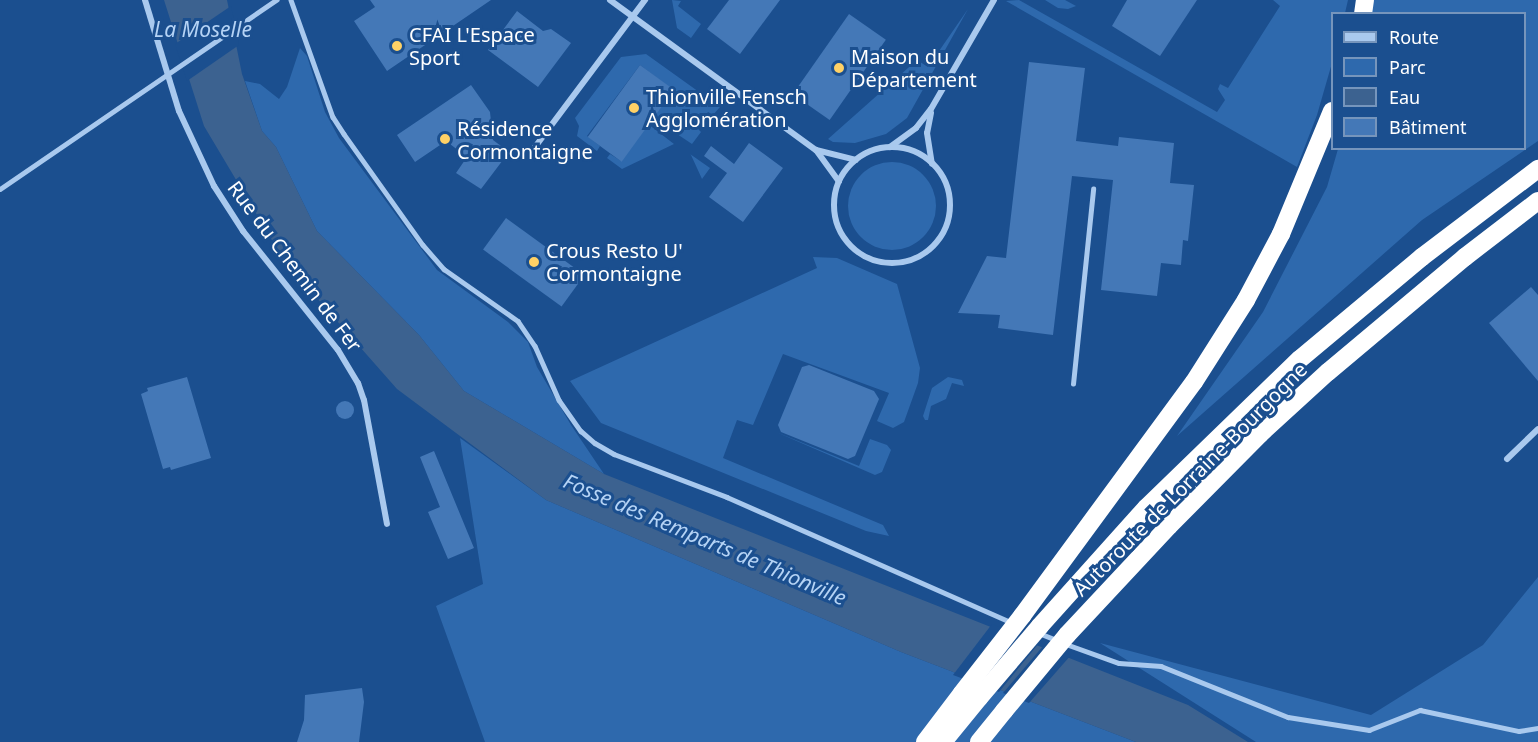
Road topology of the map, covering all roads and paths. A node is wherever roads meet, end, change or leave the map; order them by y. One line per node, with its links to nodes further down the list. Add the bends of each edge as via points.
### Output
1 (145, 0): 27 (street, Rue du Chemin de Fer, via 179,111 214,186 243,231 338,350 358,383)
2 (276, 0): 19 (lane, bridge)
3 (291, 0): 29 (lane, via 333,117 344,134 437,261 518,321 535,346 559,400 581,431 595,443 1088,653 1119,663 1161,666 1288,717 1369,730 1420,710 1519,731)
4 (610, 0): 7 (street)
5 (645, 0): 7 (street)
6 (994, 0): 9 (street)
7 (633, 16): 13 (street); 14 (street)
8 (1331, 106): 11 (highway)
9 (932, 109): 12 (street, via 916,128); 16 (street, via 927,134)
10 (1331, 114): 11 (highway)
11 (1325, 130): 28 (highway, bridge, via 1281,234 1246,300 1194,382 1022,616)
12 (890, 147): 15 (street); 16 (street, via 908,149)
13 (816, 150): 15 (street); 18 (street)
14 (532, 152)
15 (856, 160): 18 (street)
16 (932, 164): 18 (street, via 945,183 950,199 949,216 933,246 903,262 885,263 869,258 843,236 834,207)
17 (1538, 169): 28 (highway, Autoroute de Lorraine-Bourgogne, bridge, via 1422,257 1300,359 1146,508 1040,626)
18 (839, 182)
19 (0, 189)
20 (1093, 189): 24 (lane)
21 (1538, 201): 23 (highway, Autoroute de Lorraine-Bourgogne)
22 (1538, 210): 23 (highway)
23 (1465, 257): 32 (highway, Autoroute de Lorraine-Bourgogne, bridge, via 1260,434 1068,635)
24 (1073, 384)
25 (1538, 429): 26 (street)
26 (1507, 459)
27 (387, 524)
28 (970, 696): 30 (highway); 31 (highway, Autoroute de Lorraine-Bourgogne)
29 (1538, 728)
30 (925, 742)
31 (943, 742)
32 (979, 742)

